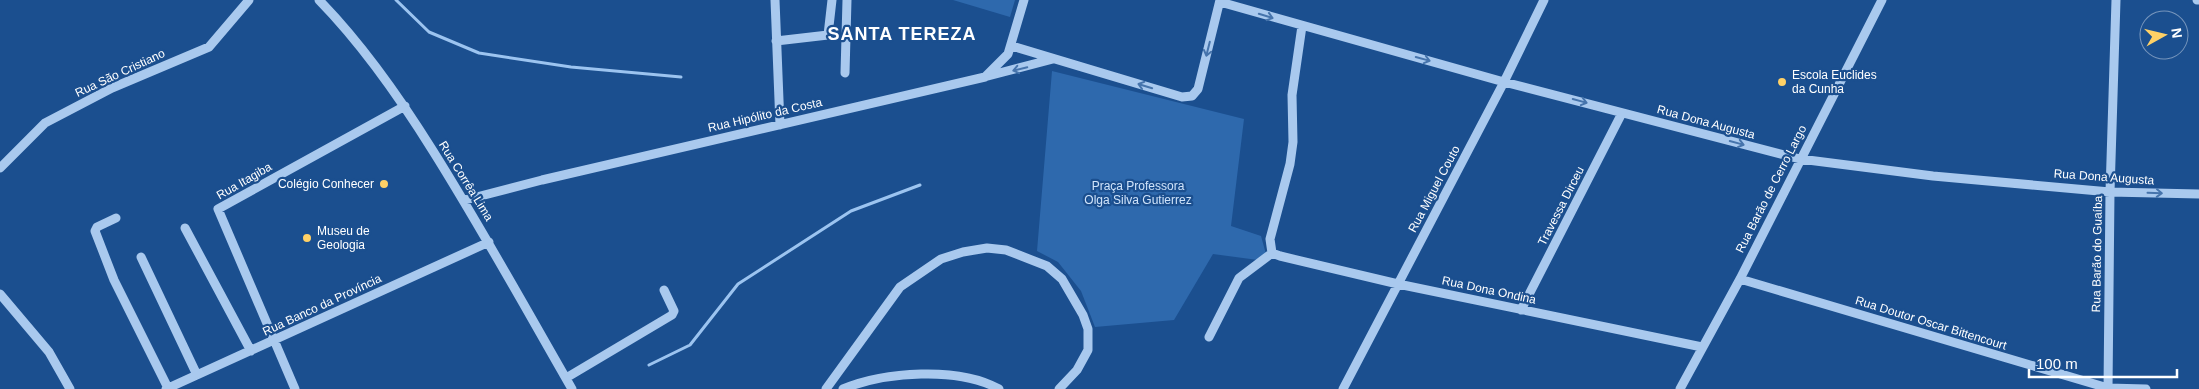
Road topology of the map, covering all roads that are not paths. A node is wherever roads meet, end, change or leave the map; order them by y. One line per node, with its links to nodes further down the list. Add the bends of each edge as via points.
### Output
1 (249, 0): 22 (street, Rua São Cristiano, via 209,46 112,88 45,123)
2 (320, 0): 18 (street, Rua Corrêa Lima)
3 (775, 0): 12 (street)
4 (832, 0): 12 (street, via 828,35)
5 (847, 0): 15 (street)
6 (1024, 0): 13 (street, Rua Hipólito da Costa)
7 (1544, 0): 17 (street, Rua Miguel Couto)
8 (1882, 0): 21 (street, Rua Barão de Cerro Largo)
9 (2116, 0): 23 (street, Rua Barão do Guaíba)
10 (1220, 1): 11 (street, Rua Dona Augusta, one-way to 11); 14 (street, one-way to 14, via 1198,89 1192,96 1182,98)
11 (1302, 26): 17 (street, Rua Dona Augusta, one-way to 17); 29 (street, via 1292,95 1294,142 1270,239)
12 (776, 40): 20 (street)
13 (1012, 46): 14 (street); 16 (street, Rua Hipólito da Costa, via 1002,62)
14 (1053, 59): 16 (street, one-way to 16)
15 (845, 73)
16 (985, 77): 20 (street, Rua Hipólito da Costa)
17 (1504, 82): 19 (street, Rua Dona Augusta, one-way to 19); 32 (street, Rua Miguel Couto)
18 (405, 106): 25 (street, Rua Corrêa Lima); 37 (street, Rua Itagiba, via 218,208)
19 (1622, 113): 21 (street, Rua Dona Augusta, one-way to 21); 35 (street, Travessa Dirceu)
20 (780, 125): 25 (street, Rua Hipólito da Costa)
21 (1800, 159): 23 (street, Rua Dona Augusta, via 1934,176); 31 (street, Rua Barão de Cerro Largo)
22 (0, 168)
23 (2110, 192): 24 (street, Rua Dona Augusta, one-way to 24); 52 (street, Rua Barão do Guaíba)
24 (2199, 194)
25 (465, 200): 28 (street, Rua Corrêa Lima)
26 (116, 218): 43 (street, via 95,231 114,280)
27 (185, 228): 39 (street)
28 (488, 242): 37 (street, Rua Banco da Província); 41 (street, Rua Corrêa Lima)
29 (1272, 253): 32 (street, Rua Dona Ondina); 36 (street, via 1240,278)
30 (140, 257): 40 (street)
31 (1740, 279): 38 (street, Rua Barão de Cerro Largo); 52 (street, Rua Doutor Oscar Bittencourt)
32 (1398, 284): 35 (street, Rua Dona Ondina); 50 (street, Rua Miguel Couto)
33 (664, 290): 41 (street, via 674,311 672,315)
34 (0, 294): 42 (street, via 49,352)
35 (1521, 310): 38 (street, Rua Dona Ondina)
36 (1208, 337)
37 (274, 340): 39 (street, Rua Banco da Província); 44 (street)
38 (1702, 347): 51 (street, Rua Barão de Cerro Largo)
39 (251, 351): 40 (street, Rua Banco da Província)
40 (198, 375): 43 (street, Rua Banco da Província)
41 (566, 378): 45 (street, Rua Corrêa Lima)
42 (70, 389)
43 (167, 389)
44 (295, 389)
45 (572, 389)
46 (826, 389): 49 (street, via 900,287 941,259 987,248 1006,250 1047,266 1062,279 1083,315 1088,330 1088,350 1077,370)
47 (843, 389): 48 (street, via 867,380 932,374 990,384)
48 (999, 389)
49 (1059, 389)
50 (1343, 389)
51 (1680, 389)
52 (2108, 389): 53 (street, Rua Doutor Oscar Bittencourt)
53 (2146, 389)

